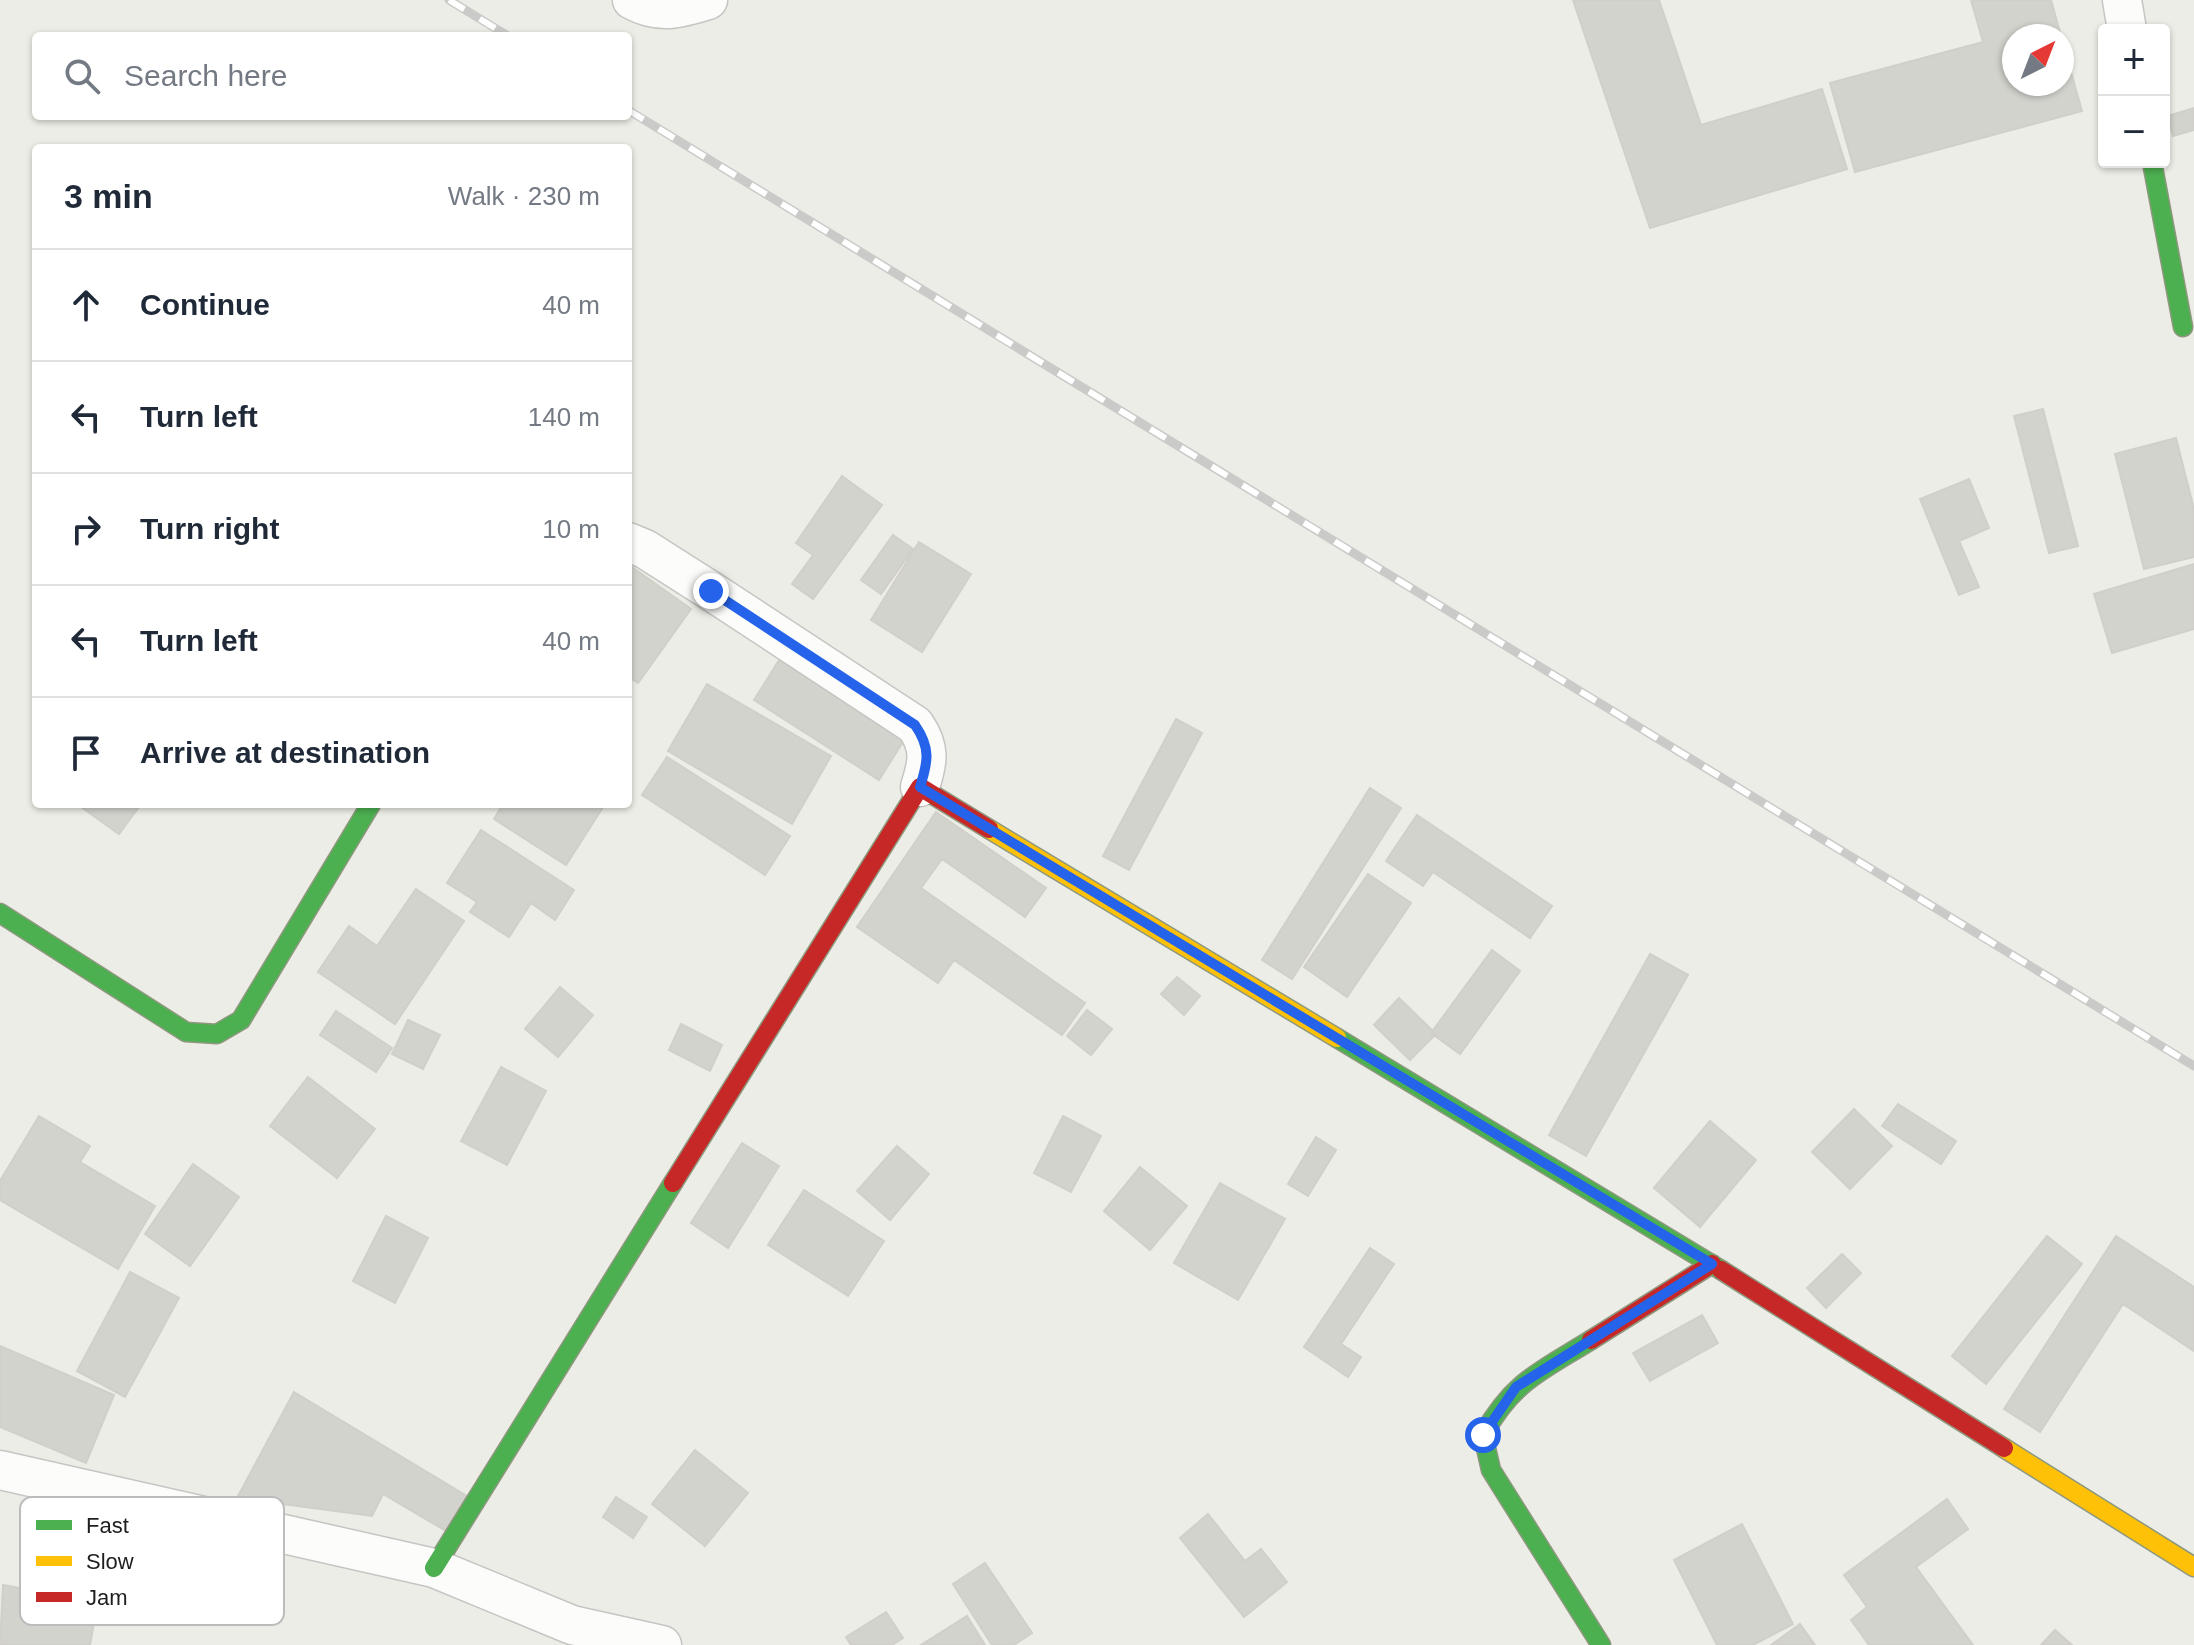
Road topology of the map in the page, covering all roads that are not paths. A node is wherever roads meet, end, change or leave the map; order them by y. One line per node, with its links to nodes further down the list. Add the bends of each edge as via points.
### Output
1 (632, 0): 2 (street, via 652,10 674,11)
2 (708, 0)
3 (2122, 0): 4 (street)
4 (2126, 24)
5 (2153, 168): 6 (street)
6 (2183, 327)
7 (632, 544): 8 (street, via 915,725 929,758)
8 (920, 787): 11 (street); 16 (street)
9 (369, 808): 10 (street, via 241,1020 217,1034 186,1032)
10 (0, 913)
11 (1712, 1264): 15 (street); 19 (street, via 1516,1387 1483,1435 1491,1470)
12 (0, 1470): 13 (street)
13 (120, 1497)
14 (284, 1534): 16 (street)
15 (2194, 1567)
16 (434, 1568): 17 (street)
17 (572, 1635): 18 (street)
18 (662, 1645)
19 (1601, 1645)

